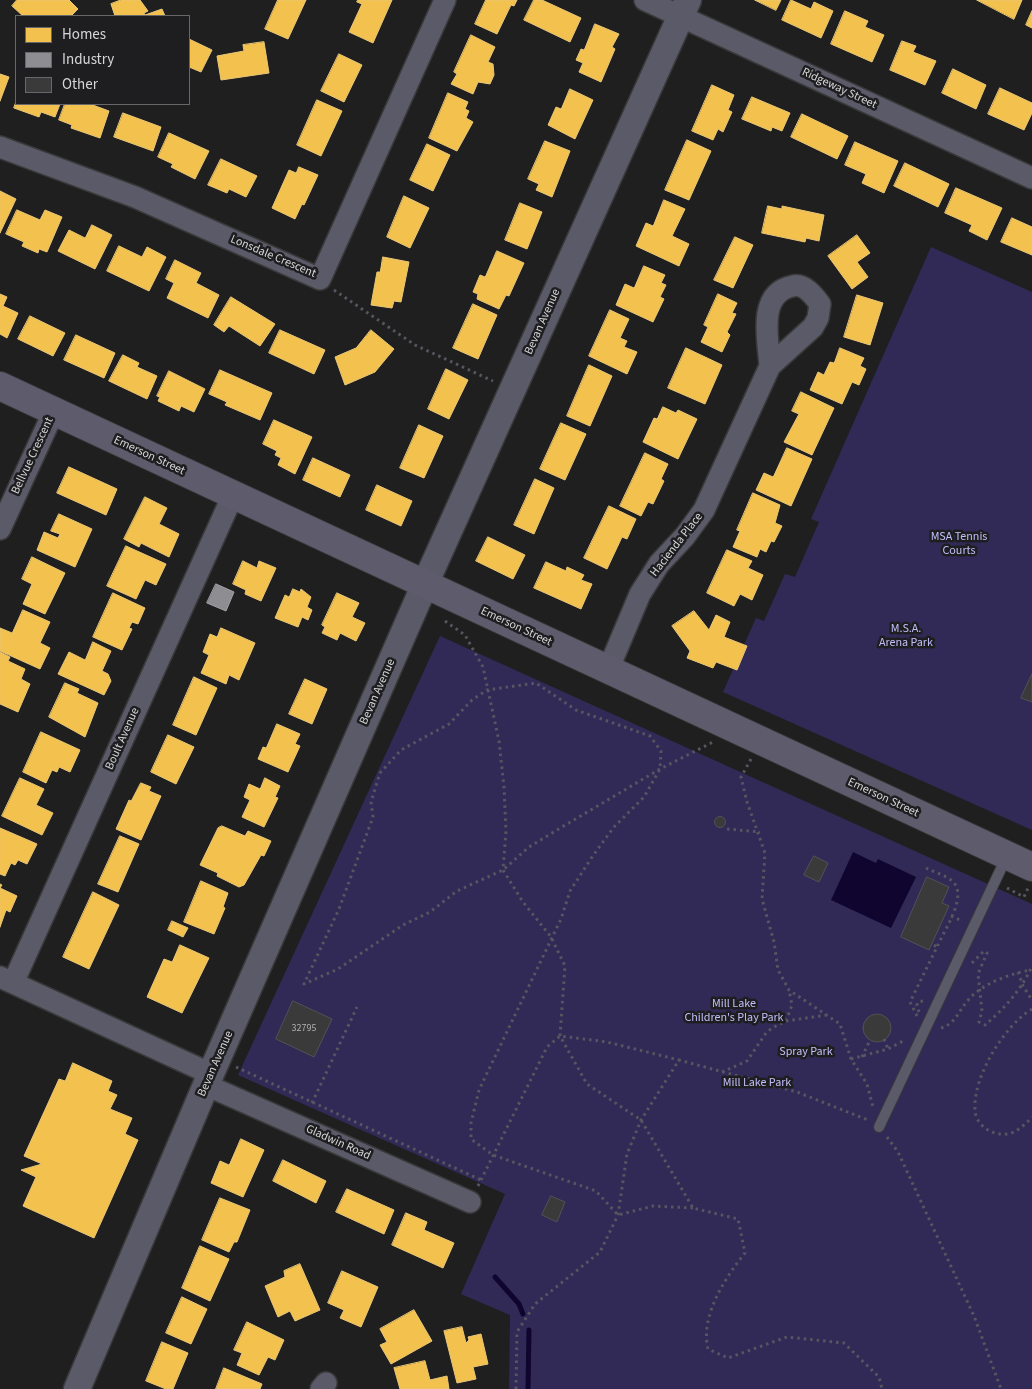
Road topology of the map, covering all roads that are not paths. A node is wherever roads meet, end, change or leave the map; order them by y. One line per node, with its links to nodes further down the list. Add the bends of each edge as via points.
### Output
1 (445, 0): 4 (street, Lonsdale Crescent, via 320,279 136,197)
2 (645, 0): 3 (street, Ridgeway Street)
3 (684, 8): 5 (street, Ridgeway Street); 11 (street, Bevan Avenue)
4 (0, 148)
5 (1032, 178)
6 (770, 366): 12 (street, Hacienda Place, via 704,510 659,564 640,594)
7 (0, 386): 8 (main road, Emerson Street)
8 (54, 411): 9 (main road, Emerson Street); 10 (street, Bellvue Crescent)
9 (233, 495): 11 (main road, Emerson Street); 15 (street, Boult Avenue)
10 (0, 529)
11 (425, 584): 12 (main road, Emerson Street); 16 (street, Bevan Avenue)
12 (608, 670): 13 (main road, Emerson Street)
13 (1008, 856): 14 (main road, Emerson Street); 17 (lane)
14 (1032, 867)
15 (6, 980): 16 (street, Gladwin Road)
16 (212, 1073): 18 (street, Gladwin Road); 19 (street, Bevan Avenue)
17 (879, 1127)
18 (470, 1202)
19 (77, 1389)

